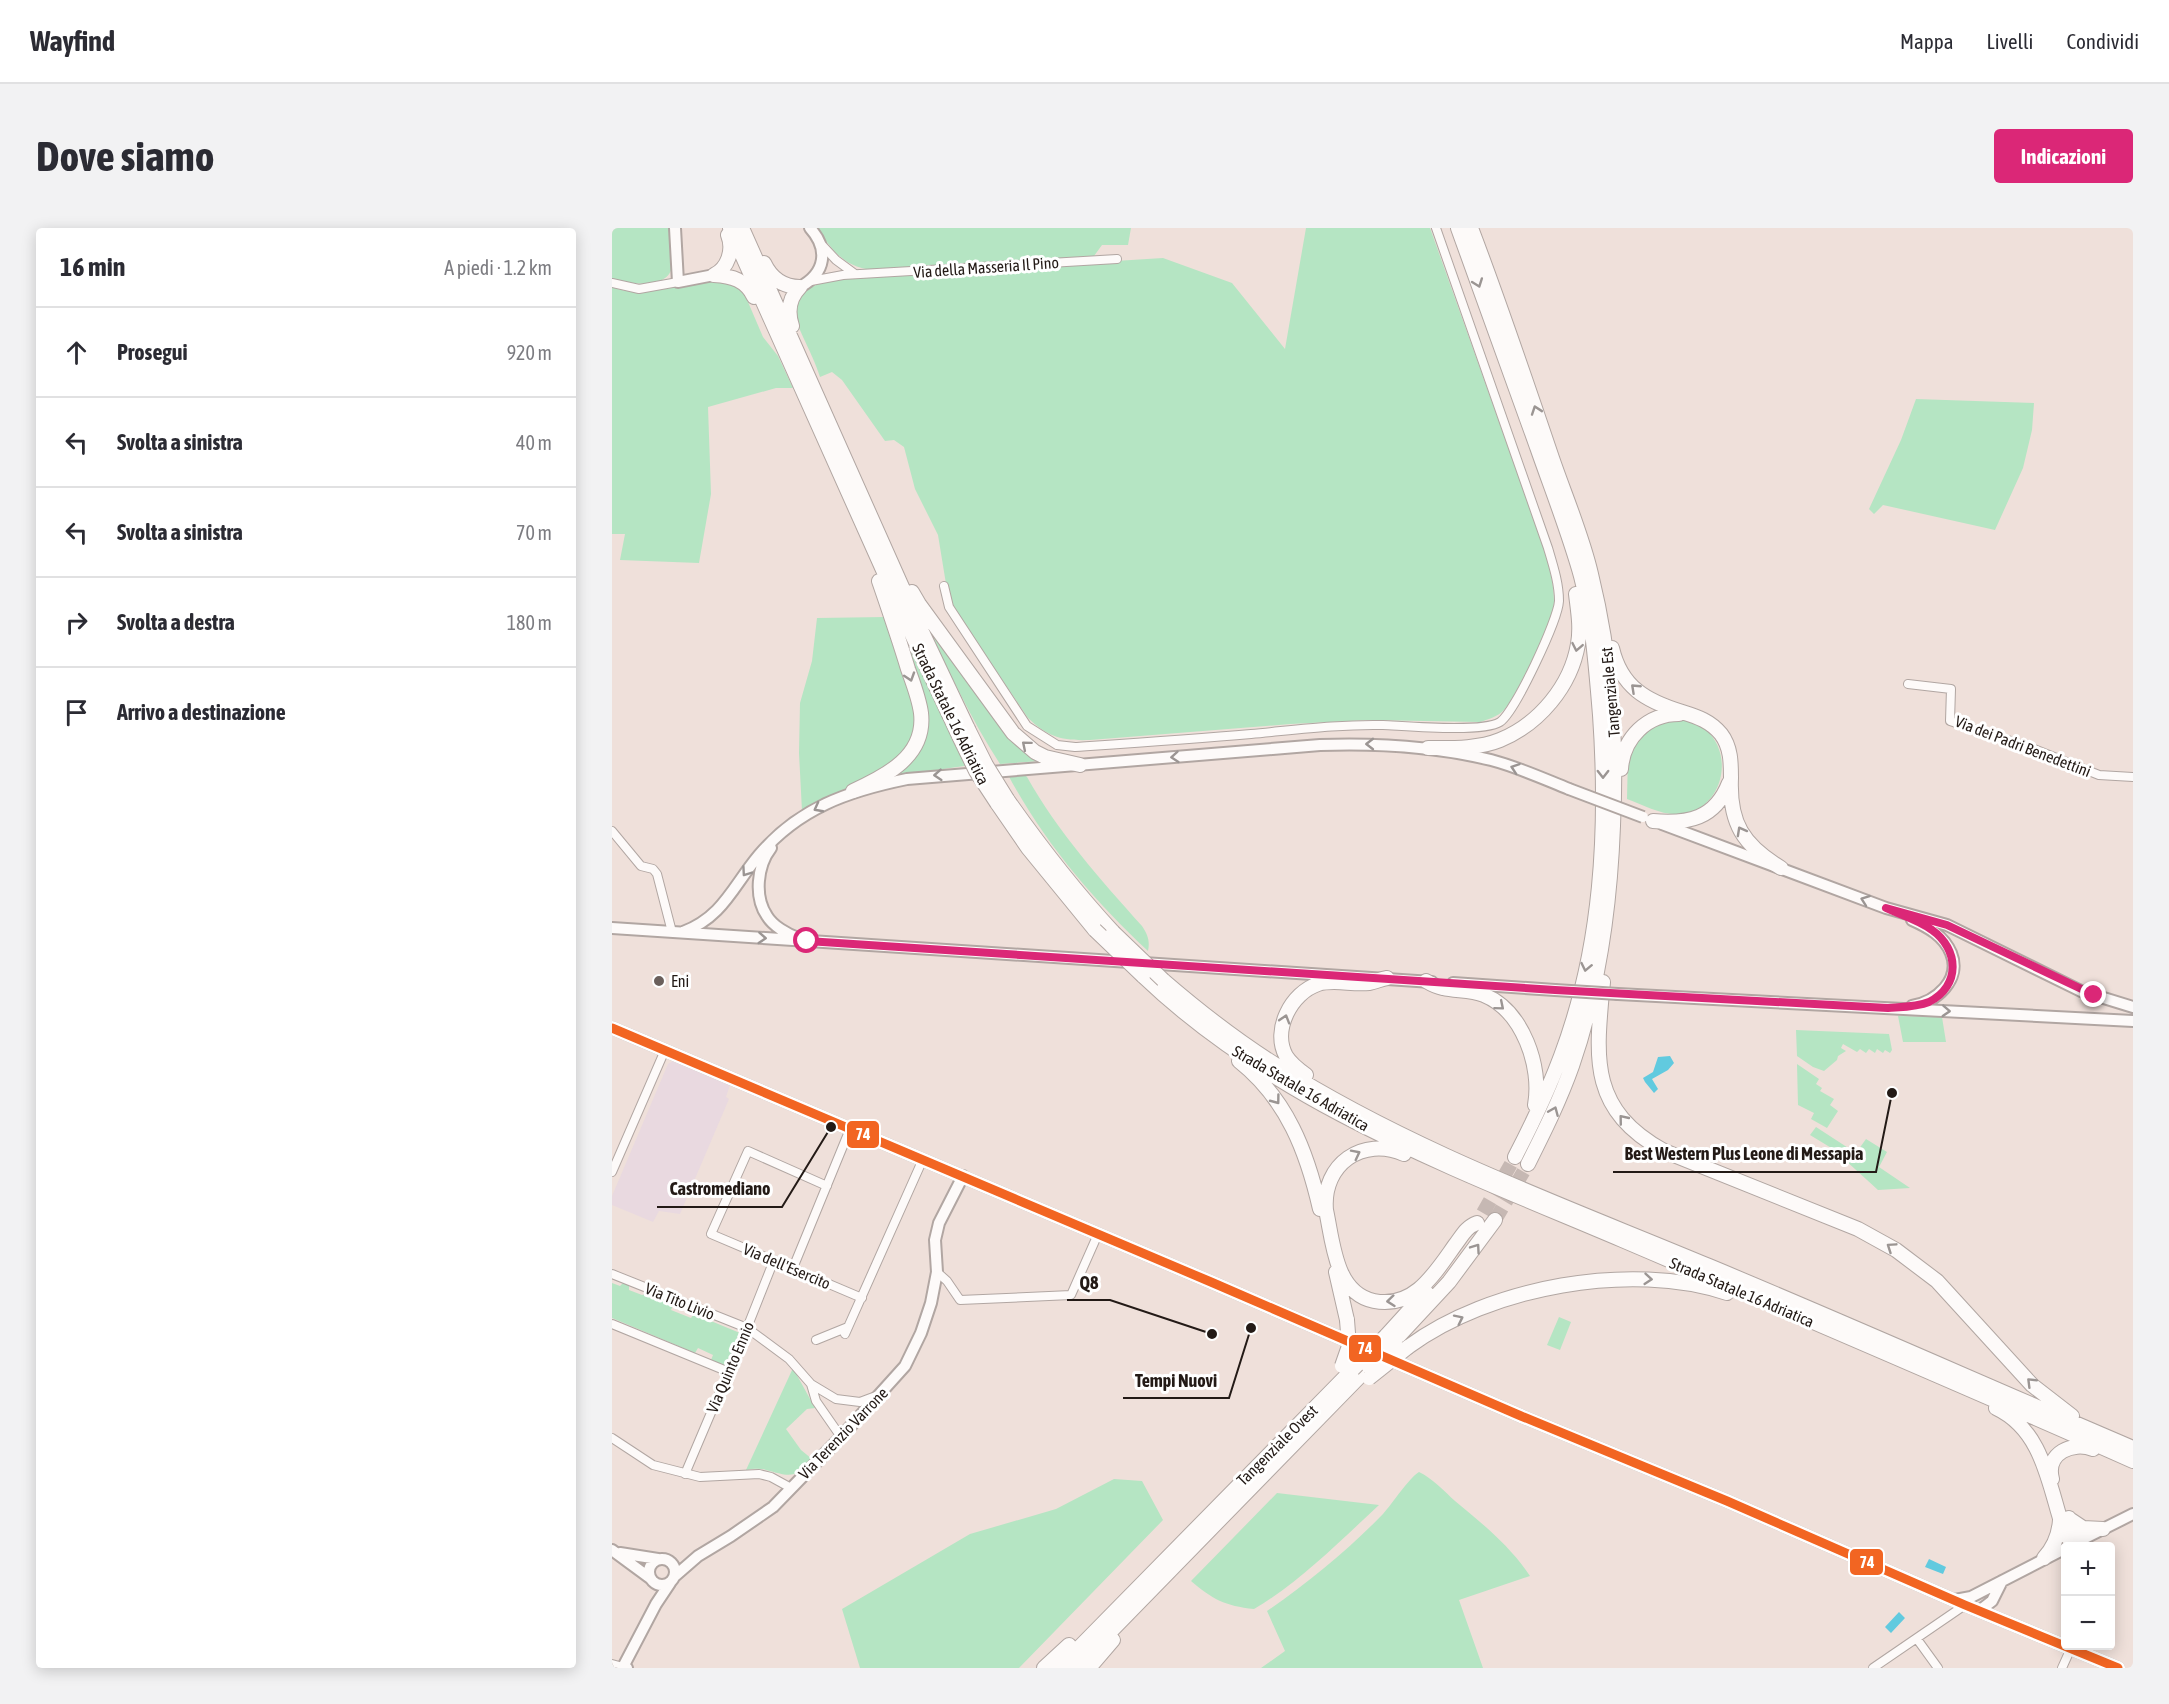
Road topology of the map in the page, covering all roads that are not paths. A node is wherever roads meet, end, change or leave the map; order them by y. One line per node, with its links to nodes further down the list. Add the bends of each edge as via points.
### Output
1 (675, 228): 13 (main road)
2 (725, 228): 12 (highway, via 730,255)
3 (730, 228): 16 (highway, Strada Statale 16 Adriatica)
4 (744, 228): 15 (highway, via 772,276 787,285); 17 (highway, Strada Statale 16 Adriatica)
5 (810, 228): 9 (main road)
6 (1436, 228): 21 (street, via 1557,581 1559,601 1554,623 1514,706 1501,722 1482,728 1322,726 1086,747 1057,745 1021,718 950,607)
7 (1458, 228): 18 (highway, Tangenziale Est, one-way to 18)
8 (1471, 228): 20 (highway, Tangenziale Est, one-way to 8)
9 (820, 242): 11 (street); 15 (main road, via 820,267)
10 (1117, 259): 11 (street, Via della Masseria Il Pino)
11 (856, 274): 15 (street, Via della Masseria Il Pino)
12 (714, 275): 13 (main road); 16 (highway, via 732,277 747,286)
13 (678, 282): 14 (street, via 639,289)
14 (612, 284)
15 (805, 284): 17 (highway, via 790,303 789,317 812,373)
16 (780, 344): 19 (highway, Strada Statale 16 Adriatica)
17 (813, 389): 19 (highway, Strada Statale 16 Adriatica)
18 (1558, 507): 24 (highway, one-way to 24, via 1580,620 1572,666 1560,690 1526,726 1499,741); 52 (highway, Tangenziale Est, one-way to 52, via 1581,576 1594,641 1604,769 1602,843 1597,910 1577,1007)
19 (874, 538): 25 (highway, one-way to 19, via 1045,757 1013,733 919,604 886,543); 28 (highway, one-way to 28, via 869,550 918,701 921,726 916,744 903,762); 29 (highway, Strada Statale 16 Adriatica, bridge, via 964,733 976,771)
20 (1591, 572): 23 (highway, one-way to 20, via 1645,697 1620,672); 33 (highway, Tangenziale Est, via 1614,713)
21 (944, 586)
22 (1908, 684): 26 (street, Via dei Padri Benedettini, via 1952,689 1950,721 2099,775)
23 (1687, 714): 27 (highway, via 1709,723 1724,738 1731,757); 33 (highway, via 1653,719 1628,743 1622,761 1617,841)
24 (1428, 748): 25 (main road, one-way to 25, via 1373,743 1320,745); 30 (main road, one-way to 24, bridge, via 1490,760)
25 (1080, 765): 28 (main road, one-way to 28, via 928,776)
26 (2133, 777)
27 (1731, 778): 30 (highway, via 1721,800 1703,815 1681,822); 34 (highway, one-way to 27, via 1755,851 1742,834 1733,813)
28 (854, 791): 31 (main road, one-way to 31, via 821,806)
29 (1002, 801): 42 (highway, Strada Statale 16 Adriatica, bridge, via 1081,898); 42 (highway, Strada Statale 16 Adriatica, bridge, via 1041,865 1095,930 1143,976)
30 (1648, 819): 34 (main road)
31 (786, 829): 38 (main road, one-way to 38, via 760,853 715,914 699,927); 39 (main road, via 766,854 759,880 760,897 768,917)
32 (612, 831): 38 (street, via 641,866 657,874)
33 (1612, 852): 36 (highway, Tangenziale Est)
34 (1781, 868): 35 (main road, one-way to 34)
35 (1886, 908): 43 (main road, via 1947,925); 45 (main road, via 1932,930 1947,946 1953,962 1950,979 1938,996 1923,1004)
36 (1607, 918): 52 (highway, Tangenziale Est, one-way to 36, via 1553,1113 1572,1065 1598,971); 76 (highway, one-way to 36, via 2080,1421 2044,1395 1937,1281 1888,1245 1849,1225 1664,1151 1630,1127 1608,1096 1598,1060 1609,935)
37 (612, 928): 38 (main road)
38 (678, 932): 39 (main road, one-way to 39)
39 (807, 941): 40 (main road)
40 (1387, 978): 41 (main road); 54 (highway, one-way to 40, via 1473,1162 1335,1092 1305,1074 1286,1054 1282,1041 1284,1018 1306,990 1318,984)
41 (1426, 981): 45 (main road, bridge); 52 (highway, one-way to 52, via 1495,1001 1527,1041 1538,1090 1514,1150)
42 (1160, 985): 54 (highway, Strada Statale 16 Adriatica, via 1233,1037 1317,1089); 57 (highway, Strada Statale 16 Adriatica, via 1235,1051 1334,1111); 71 (highway, one-way to 71, bridge, via 1164,1002 1244,1065 1289,1120 1312,1177)
43 (2094, 995): 44 (main road); 46 (main road, via 2101,1001 2102,1011)
44 (2133, 1007)
45 (1888, 1008): 46 (main road, one-way to 46)
46 (2082, 1018): 47 (main road)
47 (2133, 1021)
48 (612, 1028): 49 (main road)
49 (665, 1050): 50 (main road); 53 (street)
50 (850, 1129): 51 (main road); 56 (street)
51 (923, 1159): 55 (main road); 63 (street)
52 (1522, 1161)
53 (612, 1172)
54 (1484, 1172): 76 (highway, Strada Statale 16 Adriatica)
55 (963, 1176): 58 (main road); 61 (main road, Via Terenzio Varrone, via 939,1223 935,1240)
56 (827, 1186): 59 (street, Via dell'Esercito, via 748,1151 711,1234); 60 (street)
57 (1521, 1199): 66 (highway, Strada Statale 16 Adriatica); 68 (highway, Tangenziale Ovest, one-way to 57, via 1447,1266 1485,1219 1469,1226 1412,1297 1372,1301 1350,1288 1343,1276 1326,1210 1326,1192 1332,1175 1355,1153 1386,1148 1500,1195)
58 (1098, 1234): 61 (street, via 1071,1295 960,1300); 97 (main road)
59 (774, 1260): 60 (street, Via dell'Esercito); 65 (street, Via Quinto Ennio)
60 (793, 1268): 63 (street, Via dell'Esercito)
61 (937, 1272): 73 (main road, Via Terenzio Varrone, via 932,1303 921,1333 905,1366)
62 (612, 1274): 65 (street, Via Tito Livio)
63 (862, 1299): 67 (street, via 847,1331)
64 (612, 1324): 70 (street)
65 (747, 1328): 70 (street, Via Quinto Ennio); 72 (street, Via Tito Livio, via 789,1359)
66 (1839, 1333): 68 (highway, one-way to 66, via 1500,1301 1585,1282 1623,1278 1706,1287 1805,1325); 69 (highway, Strada Statale 16 Adriatica)
67 (816, 1340)
68 (1397, 1341): 71 (highway, Tangenziale Ovest, bridge); 71 (highway, bridge)
69 (1919, 1369): 77 (highway, Strada Statale 16 Adriatica); 81 (highway, via 1926,1376 2000,1410 2020,1425 2033,1442)
70 (729, 1372): 78 (street, Via Quinto Ennio)
71 (1357, 1372): 90 (highway, Tangenziale Ovest, via 1290,1448); 96 (highway, Tangenziale Ovest, via 1266,1456)
72 (811, 1383): 73 (street, via 836,1399 849,1402); 74 (street, via 816,1401)
73 (880, 1395): 74 (main road, Via Terenzio Varrone)
74 (841, 1437): 79 (main road, Via Terenzio Varrone)
75 (612, 1438): 78 (street, via 653,1465)
76 (2133, 1447)
77 (2133, 1464): 81 (highway, via 2088,1447 2074,1446 2061,1452 2050,1473)
78 (684, 1474): 79 (street, via 759,1474)
79 (791, 1488): 87 (main road, Via Terenzio Varrone, via 773,1507)
80 (2133, 1514): 82 (main road)
81 (2064, 1517): 82 (highway, via 2083,1528); 83 (highway, via 2078,1532); 88 (highway)
82 (2103, 1529): 84 (main road)
83 (2072, 1542)
84 (2076, 1542)
85 (2061, 1550): 88 (main road)
86 (613, 1551): 89 (main road, Via Terenzio Varrone); 92 (main road)
87 (698, 1556): 89 (main road, Via Terenzio Varrone); 91 (main road, Via Terenzio Varrone)
88 (2044, 1558): 93 (main road)
89 (663, 1559): 91 (main road, via 673,1564); 92 (main road, via 652,1563)
90 (1172, 1568): 109 (highway, Tangenziale Ovest); 110 (highway)
91 (672, 1579): 92 (main road, via 662,1586); 98 (main road, Via Terenzio Varrone)
92 (652, 1580): 98 (main road)
93 (2002, 1581): 94 (main road); 95 (main road)
94 (1983, 1591): 97 (main road); 99 (main road)
95 (1992, 1601): 99 (main road); 100 (main road)
96 (1122, 1603): 107 (highway, via 1103,1612); 108 (highway, Tangenziale Ovest)
97 (1960, 1603): 99 (main road); 101 (street)
98 (656, 1604): 106 (main road, Via Terenzio Varrone)
99 (1979, 1611): 100 (main road)
100 (1998, 1618): 102 (main road)
101 (1917, 1639): 111 (street); 112 (street)
102 (2061, 1644)
103 (2070, 1650): 113 (street)
104 (2076, 1650): 114 (main road)
105 (612, 1664): 106 (street)
106 (625, 1667)
107 (1044, 1668)
108 (1059, 1668)
109 (1075, 1668)
110 (1089, 1668)
111 (1874, 1668)
112 (1938, 1668)
113 (2062, 1668)
114 (2118, 1668)

